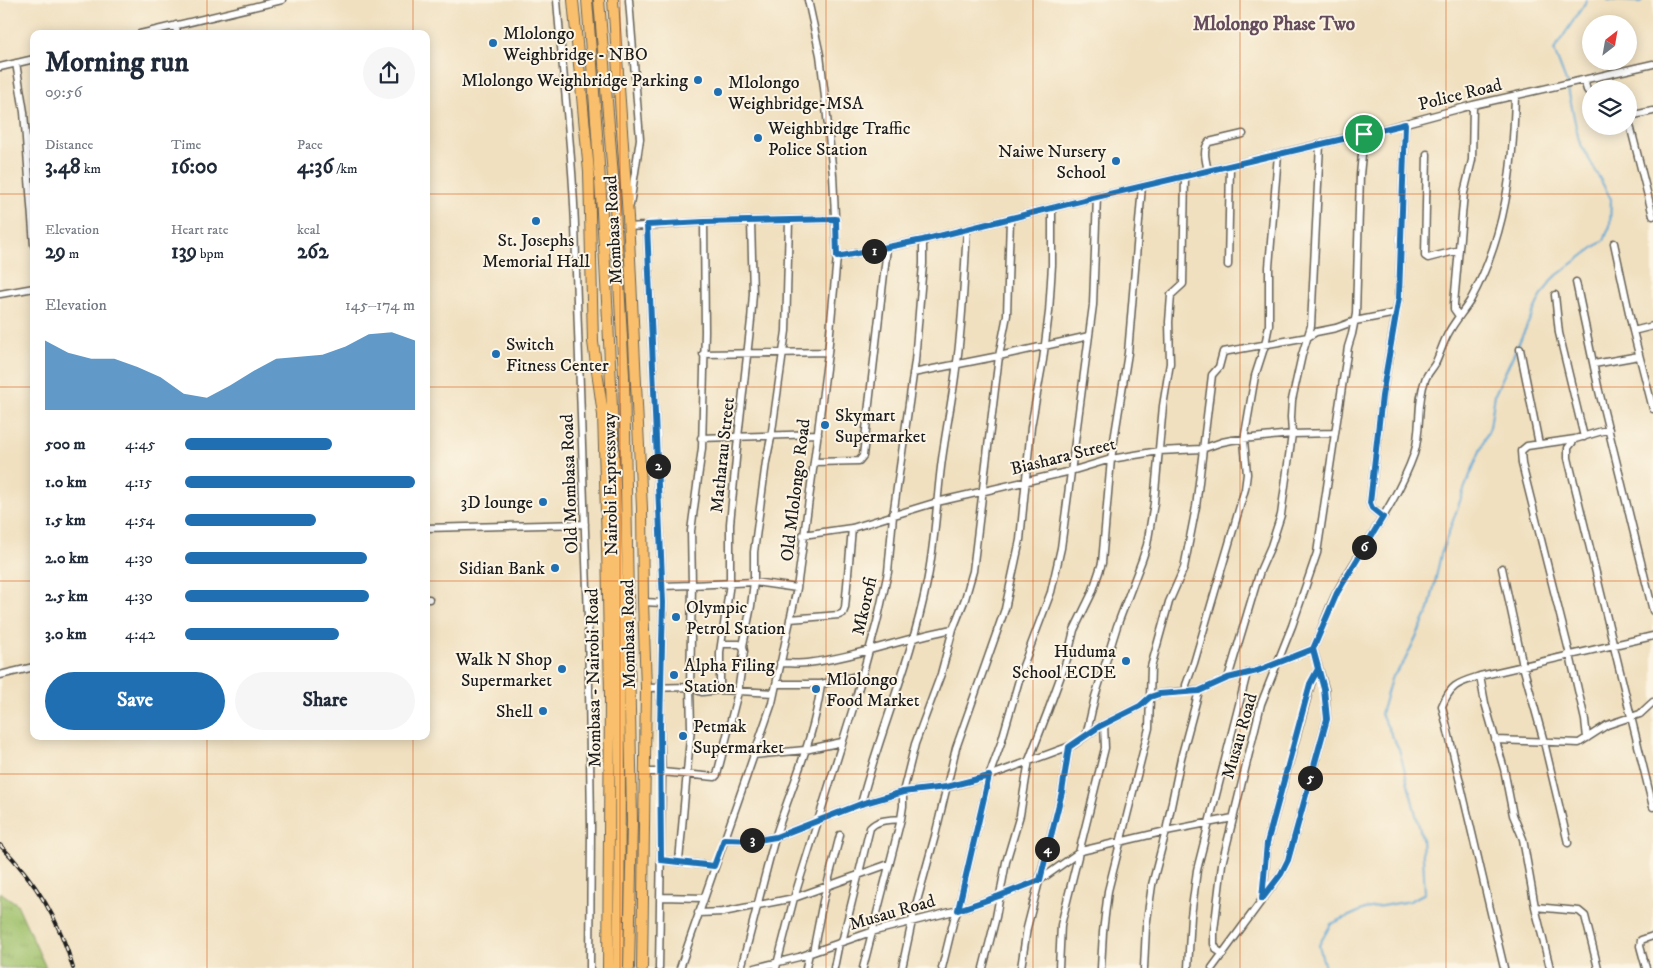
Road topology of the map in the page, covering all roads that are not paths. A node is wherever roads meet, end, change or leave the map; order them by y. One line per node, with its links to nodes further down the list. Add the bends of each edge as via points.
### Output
1 (282, 0): 9 (street)
2 (557, 0): 96 (street, Old Mombasa Road, via 574,198)
3 (573, 0): 195 (highway, Mombasa - Nairobi Road, via 589,172 593,342 603,415 610,697)
4 (587, 0): 196 (highway, Nairobi Expressway, via 613,418 618,617)
5 (599, 0): 197 (highway, Nairobi Expressway, via 624,375 632,821)
6 (613, 0): 40 (highway, Mombasa Road)
7 (629, 0): 40 (street, via 640,140)
8 (808, 0): 37 (street, Old Mlolongo Road, via 820,55)
9 (176, 25): 10 (street); 11 (street)
10 (156, 30)
11 (177, 30)
12 (30, 60): 13 (street)
13 (16, 63): 15 (street); 33 (street, via 24,112)
14 (1653, 64): 17 (street, Police Road)
15 (0, 67)
16 (1582, 80): 18 (street, Police Road)
17 (1584, 80)
18 (1515, 96): 19 (street, Police Road); 56 (street, via 1510,184 1500,230 1489,262)
19 (1473, 105): 22 (street, Police Road); 48 (street, via 1472,160 1464,193)
20 (1653, 111): 21 (street)
21 (1637, 114)
22 (1405, 124): 24 (street, Police Road); 55 (street, via 1400,288)
23 (1243, 134): 30 (street, via 1209,142 1205,152)
24 (1364, 134): 26 (street, Police Road); 57 (street, Musau Road)
25 (1633, 135): 36 (street)
26 (1320, 144): 27 (street, Police Road); 61 (street, via 1315,266)
27 (1278, 154): 29 (street, Police Road); 63 (street)
28 (1427, 154): 48 (street, via 1425,256)
29 (1230, 166): 30 (street, Police Road); 50 (street)
30 (1208, 171): 31 (street, Police Road)
31 (1185, 177): 32 (street, Police Road); 87 (street, via 1183,284 1171,295 1170,362)
32 (1142, 186): 34 (street, Police Road); 88 (street, via 1128,353)
33 (30, 191)
34 (1097, 196): 35 (street, Police Road); 60 (street)
35 (1052, 208): 38 (street, Police Road); 62 (street, via 1052,265)
36 (1653, 216)
37 (836, 219): 39 (street); 49 (street, Old Mlolongo Road)
38 (1010, 219): 44 (street, Police Road); 69 (street, via 1007,314)
39 (789, 221): 42 (street); 66 (street, via 788,310)
40 (629, 222): 43 (street); 106 (highway, Mombasa Road)
41 (704, 222): 42 (street); 43 (street); 67 (street)
42 (752, 222): 68 (street, Matharau Street, via 753,293)
43 (647, 225): 104 (street)
44 (966, 230): 45 (street, Police Road); 71 (street)
45 (923, 240): 47 (street, Police Road); 73 (street, Mkorofi)
46 (1614, 243): 59 (street)
47 (887, 248): 49 (street, Police Road); 89 (street, via 863,456 859,461)
48 (1459, 250): 56 (street, via 1454,309)
49 (837, 257): 65 (street, Old Mlolongo Road)
50 (1228, 265)
51 (1576, 282): 72 (street)
52 (30, 289): 53 (street)
53 (0, 294)
54 (1555, 295): 81 (street, via 1559,333)
55 (1396, 313): 57 (street); 95 (street, via 1382,396 1370,503)
56 (1459, 316): 95 (street, via 1425,378 1414,453)
57 (1355, 321): 61 (street); 76 (street, Musau Road)
58 (1653, 326): 59 (street)
59 (1633, 331): 70 (street)
60 (1089, 336): 62 (street); 90 (street)
61 (1308, 336): 63 (street); 78 (street, via 1292,400)
62 (1045, 345): 69 (street); 91 (street, via 1031,427)
63 (1266, 345): 84 (street, via 1255,376); 86 (street, via 1221,353 1220,364 1212,376)
64 (1520, 349): 85 (street)
65 (828, 352): 66 (street); 77 (street, Old Mlolongo Road)
66 (783, 353): 68 (street); 79 (street)
67 (703, 354): 68 (street); 82 (street)
68 (747, 354): 80 (street, Matharau Street)
69 (999, 356): 71 (street); 92 (street)
70 (1639, 356): 72 (street); 74 (street)
71 (957, 364): 73 (street); 93 (street)
72 (1594, 364): 75 (street)
73 (913, 373): 94 (street, Mkorofi)
74 (1653, 409)
75 (1609, 429): 81 (street); 108 (street)
76 (1335, 432): 78 (street, Biashara Street); 120 (street, Musau Road, via 1317,553)
77 (818, 434): 79 (street); 89 (street, Old Mlolongo Road)
78 (1292, 434): 84 (street, Biashara Street); 128 (street, via 1281,515 1260,571)
79 (772, 435): 80 (street); 101 (street, via 754,552)
80 (738, 437): 82 (street); 102 (street, Matharau Street, via 730,524)
81 (1584, 437): 83 (street)
82 (701, 438): 103 (street, via 701,465 691,531)
83 (1575, 439): 85 (street); 114 (street, via 1568,448 1568,458)
84 (1244, 440): 86 (street, Biashara Street, via 1222,442); 135 (street, via 1245,489)
85 (1539, 444): 118 (street, via 1521,451 1522,464)
86 (1202, 449): 87 (street, Biashara Street); 139 (street, via 1196,507 1184,568 1169,602 1151,667)
87 (1159, 451): 88 (street, Biashara Street); 143 (street, via 1147,544 1117,626)
88 (1111, 459): 90 (street, Biashara Street); 151 (street, via 1102,562 1074,630 1067,659)
89 (814, 462): 99 (street, Old Mlolongo Road)
90 (1071, 471): 91 (street, Biashara Street); 155 (street, via 1061,548 1051,592 1022,666)
91 (1026, 481): 92 (street, Biashara Street); 156 (street, via 1020,540 1004,609 956,748)
92 (982, 491): 93 (street, Biashara Street); 110 (street, via 973,572)
93 (937, 502): 94 (street, Biashara Street); 111 (street, via 927,586)
94 (893, 516): 98 (street, Biashara Street); 116 (street, Mkorofi, via 888,572)
95 (1383, 517): 117 (street, via 1337,593)
96 (585, 524): 97 (street); 194 (street, Old Mombasa Road, via 591,797)
97 (430, 528)
98 (852, 528): 99 (street, Biashara Street); 109 (street, via 843,613)
99 (803, 535): 105 (street, Old Mlolongo Road)
100 (1502, 568): 121 (street)
101 (754, 582): 102 (street); 105 (street); 115 (street)
102 (730, 583): 103 (street); 113 (street, Matharau Street)
103 (692, 584): 104 (street); 131 (street)
104 (662, 586): 107 (street)
105 (797, 588): 109 (street, Old Mlolongo Road)
106 (643, 602): 107 (street); 132 (highway, Mombasa Road)
107 (663, 603): 133 (street)
108 (1653, 611)
109 (790, 619): 119 (street, Old Mlolongo Road)
110 (954, 629): 111 (street); 157 (street, via 941,674 914,744)
111 (914, 636): 116 (street); 158 (street)
112 (1653, 636): 114 (street)
113 (722, 644): 115 (street); 134 (street, Matharau Street)
114 (1614, 645): 118 (street); 141 (street)
115 (743, 646): 137 (street)
116 (870, 649): 119 (street, via 806,664); 126 (street, Mkorofi)
117 (1313, 649): 120 (street); 123 (street)
118 (1570, 656): 121 (street); 144 (street)
119 (780, 663): 129 (street, Old Mlolongo Road)
120 (1276, 663): 124 (street); 160 (street, Musau Road, via 1261,704)
121 (1523, 666): 127 (street); 147 (street)
122 (30, 667): 125 (street)
123 (1318, 669): 182 (street, via 1310,684 1267,843); 182 (street, via 1327,719 1288,860)
124 (1247, 673): 128 (street); 163 (street)
125 (0, 675)
126 (862, 675): 130 (street); 146 (street, Mkorofi)
127 (1480, 676): 145 (street); 215 (street, via 1456,684 1442,706)
128 (1228, 678): 136 (street)
129 (776, 684): 130 (street); 138 (street, Old Mlolongo Road)
130 (821, 684): 149 (street)
131 (690, 687): 133 (street); 134 (street, via 702,692); 154 (street, via 692,727)
132 (646, 688): 133 (street); 152 (highway, Mombasa Road)
133 (662, 688): 153 (street)
134 (720, 690): 137 (street)
135 (1186, 691): 136 (street); 139 (street)
136 (1199, 691): 164 (street)
137 (738, 692): 138 (street); 154 (street, via 717,776)
138 (774, 693): 150 (street, Old Mlolongo Road)
139 (1150, 697): 142 (street, via 1140,706); 168 (street, via 1149,728)
140 (1653, 702): 141 (street, via 1640,714)
141 (1630, 717): 144 (street, via 1607,725); 159 (street)
142 (1104, 724): 143 (street); 170 (street, via 1105,748)
143 (1086, 736): 148 (street)
144 (1587, 738): 147 (street, via 1579,743)
145 (1495, 740): 147 (street); 184 (street, via 1513,815 1523,840)
146 (842, 742): 149 (street); 162 (street, Mkorofi)
147 (1544, 742): 169 (street)
148 (1069, 747): 151 (street); 176 (street, via 1062,792)
149 (805, 750): 150 (street); 166 (street)
150 (753, 756): 167 (street, Old Mlolongo Road)
151 (1029, 760): 155 (street); 178 (street, via 1020,815)
152 (645, 772): 153 (street); 198 (highway, Mombasa Road)
153 (662, 772): 154 (street); 171 (street)
154 (687, 775): 172 (street)
155 (989, 776): 156 (street); 185 (street)
156 (946, 787): 157 (street); 187 (street)
157 (903, 792): 158 (street); 161 (street)
158 (861, 804): 162 (street)
159 (1653, 808)
160 (1233, 818): 163 (street, Musau Road); 192 (street, Musau Road, via 1222,864 1214,931 1214,944)
161 (901, 819): 173 (street); 175 (street, via 880,821 870,828)
162 (817, 822): 166 (street); 181 (street, Mkorofi)
163 (1208, 823): 164 (street, Musau Road); 213 (street, via 1193,897)
164 (1166, 831): 168 (street, Musau Road); 212 (street, via 1152,885)
165 (840, 835): 177 (street)
166 (776, 837): 167 (street); 183 (street)
167 (724, 839): 174 (street, Old Mlolongo Road)
168 (1120, 842): 170 (street, Musau Road); 211 (street, via 1108,891)
169 (1568, 843)
170 (1081, 851): 176 (street, Musau Road); 210 (street, via 1061,925)
171 (661, 860): 172 (street); 179 (street)
172 (679, 861): 174 (street)
173 (889, 864): 175 (street); 188 (street)
174 (714, 866): 180 (street, Old Mlolongo Road)
175 (859, 874): 177 (street); 190 (street)
176 (1040, 880): 178 (street, Musau Road); 209 (street)
177 (827, 885): 181 (street); 191 (street)
178 (999, 896): 185 (street, Musau Road); 208 (street)
179 (661, 897): 180 (street); 199 (street)
180 (703, 898): 186 (street, Old Mlolongo Road)
181 (794, 898): 183 (street); 193 (street, Mkorofi)
182 (1262, 899): 192 (street)
183 (758, 905): 186 (street); 201 (street)
184 (1535, 907): 216 (street); 217 (street, via 1579,911 1584,916)
185 (958, 910): 187 (street, Musau Road); 207 (street)
186 (698, 914): 200 (street, Old Mlolongo Road)
187 (913, 920): 188 (street, Musau Road); 206 (street)
188 (871, 932): 190 (street, Musau Road); 205 (street)
189 (1653, 936): 218 (street, via 1641,940)
190 (841, 942): 191 (street, Musau Road); 204 (street)
191 (811, 952): 193 (street, Musau Road); 203 (street)
192 (1223, 954): 214 (street)
193 (776, 965): 202 (street, Musau Road)
194 (590, 968)
195 (608, 968)
196 (618, 968)
197 (629, 968)
198 (642, 968)
199 (659, 968)
200 (680, 968)
201 (741, 968)
202 (755, 968)
203 (806, 968)
204 (834, 968)
205 (863, 968)
206 (902, 968)
207 (942, 968)
208 (983, 968)
209 (1021, 968)
210 (1059, 968)
211 (1101, 968)
212 (1144, 968)
213 (1188, 968)
214 (1212, 968)
215 (1504, 968)
216 (1550, 968)
217 (1598, 968)
218 (1646, 968)

